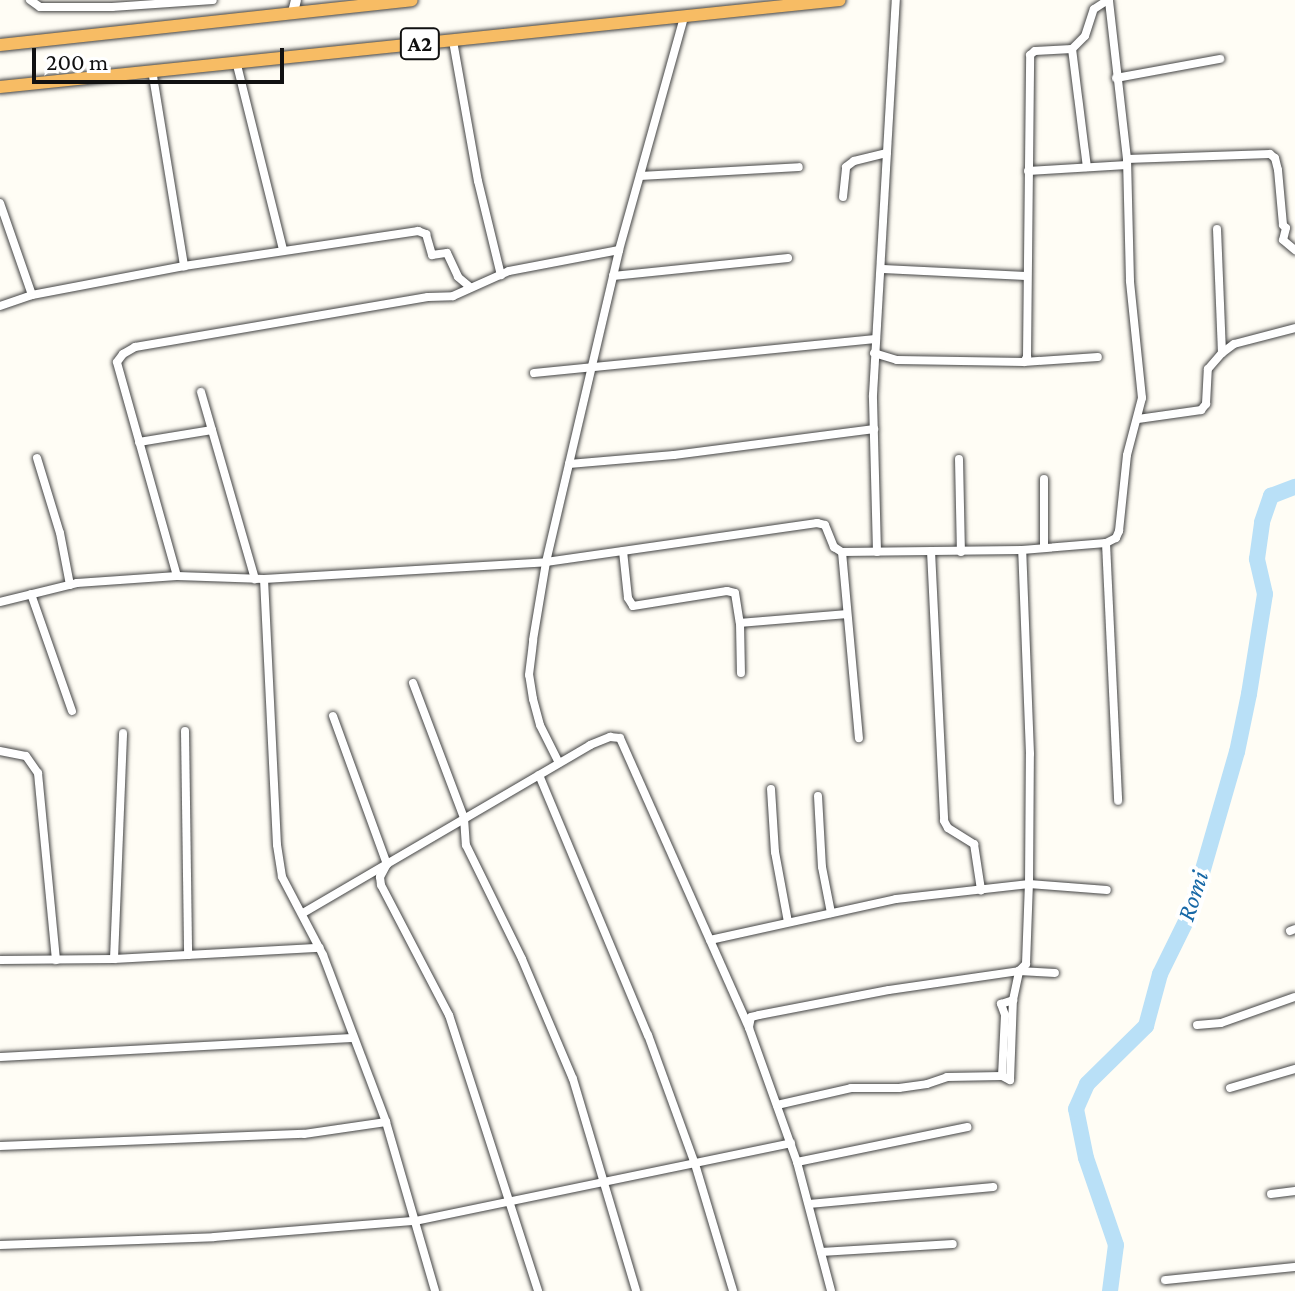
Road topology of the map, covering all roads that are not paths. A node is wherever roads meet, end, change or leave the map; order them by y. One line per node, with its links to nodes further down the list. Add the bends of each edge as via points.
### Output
1 (30, 0): 2 (street, via 40,7 98,7)
2 (213, 0)
3 (412, 0): 7 (highway, A2)
4 (840, 0): 8 (highway, A2)
5 (896, 0): 17 (street)
6 (1108, 0): 11 (street, via 1094,9 1085,36); 15 (street)
7 (295, 6): 10 (highway, A2)
8 (684, 17): 9 (highway, A2); 22 (street)
9 (453, 41): 13 (highway, A2); 34 (street)
10 (0, 45)
11 (1072, 49): 20 (street); 21 (street, via 1030,55)
12 (1220, 59): 15 (street)
13 (236, 61): 14 (highway, A2); 28 (street)
14 (152, 70): 16 (highway, A2); 32 (street)
15 (1116, 78): 18 (street)
16 (0, 87)
17 (887, 153): 23 (street, via 846,167); 33 (street)
18 (1127, 162): 20 (street); 26 (street, via 1270,154 1278,170 1283,225); 49 (street, via 1130,281 1142,398)
19 (799, 167): 22 (street)
20 (1087, 167): 21 (street)
21 (1028, 171): 36 (street)
22 (640, 176): 29 (street)
23 (843, 197)
24 (0, 203): 25 (street)
25 (2, 215): 38 (street)
26 (1291, 228): 30 (street, via 1283,240)
27 (1217, 229): 43 (street)
28 (283, 250): 32 (street); 37 (street, via 418,231 426,234 432,255 447,253 458,277)
29 (619, 250): 34 (street); 35 (street)
30 (1295, 250)
31 (788, 258): 35 (street)
32 (184, 266): 38 (street)
33 (883, 269): 36 (street); 41 (street)
34 (501, 275): 37 (street)
35 (613, 276): 46 (street)
36 (1026, 276): 45 (street)
37 (470, 287): 52 (street, via 453,296 135,347 117,362)
38 (32, 295): 39 (street)
39 (0, 306)
40 (1295, 328): 43 (street, via 1234,344)
41 (875, 339): 42 (street); 46 (street)
42 (874, 353): 45 (street, via 897,360); 50 (street)
43 (1222, 353): 49 (street, via 1208,369 1201,410)
44 (1098, 357): 45 (street)
45 (1024, 362)
46 (592, 365): 47 (street); 55 (street)
47 (534, 373)
48 (201, 392): 51 (street)
49 (1138, 419): 57 (street, via 1127,455 1119,531)
50 (874, 429): 55 (street); 62 (street)
51 (212, 430): 52 (street); 67 (street)
52 (139, 442): 66 (street)
53 (37, 458): 68 (street)
54 (959, 459): 63 (street)
55 (569, 464): 65 (street)
56 (1044, 479): 58 (street)
57 (1106, 543): 58 (street); 85 (street)
58 (1044, 546): 64 (street)
59 (623, 551): 61 (street, via 817,523 825,525 834,547); 65 (street); 72 (street, via 633,606 732,592)
60 (931, 551): 62 (street); 63 (street); 89 (street, via 944,821 974,844)
61 (842, 552): 62 (street); 71 (street)
62 (877, 552)
63 (961, 552): 64 (street)
64 (1018, 552): 88 (street, via 1030,754)
65 (546, 562): 67 (street); 81 (street, via 529,675 540,725)
66 (177, 576): 67 (street); 68 (street)
67 (260, 579): 91 (street, via 277,845 282,877)
68 (70, 585): 69 (street)
69 (31, 594): 70 (street); 75 (street)
70 (0, 602)
71 (847, 614): 72 (street); 79 (street)
72 (740, 623): 73 (street)
73 (741, 673)
74 (413, 683): 86 (street)
75 (72, 711)
76 (333, 716): 87 (street)
77 (185, 731): 96 (street)
78 (123, 733): 97 (street)
79 (859, 738)
80 (0, 751): 99 (street, via 26,756 38,773)
81 (559, 763): 82 (street); 94 (street, via 590,745 620,738)
82 (539, 775): 86 (street); 115 (street)
83 (771, 789): 93 (street, via 775,852)
84 (818, 796): 92 (street)
85 (1118, 801)
86 (464, 818): 87 (street); 116 (street, via 466,845 573,1079)
87 (387, 864): 91 (street); 120 (street, via 381,885 449,1015)
88 (1029, 884): 89 (street); 90 (street); 100 (street, via 1026,964)
89 (981, 890): 92 (street)
90 (1107, 890)
91 (303, 913): 95 (street)
92 (831, 913): 93 (street)
93 (788, 922): 94 (street)
94 (710, 940): 104 (street)
95 (320, 948): 96 (street); 105 (street)
96 (188, 955): 97 (street)
97 (114, 959): 99 (street)
98 (0, 960): 99 (street)
99 (56, 960)
100 (1019, 971): 101 (street); 104 (street, via 759,1015 751,1017); 109 (street, via 1013,1000 1001,1004 1002,1076 851,1088)
101 (1055, 973)
102 (1295, 997): 103 (street, via 1221,1023)
103 (1197, 1025)
104 (749, 1028): 109 (street)
105 (352, 1038): 106 (street); 110 (street)
106 (0, 1057)
107 (1295, 1069): 108 (street)
108 (1230, 1088)
109 (777, 1105): 112 (street)
110 (386, 1122): 113 (street, via 304,1134); 122 (street)
111 (967, 1127): 114 (street)
112 (791, 1143): 114 (street); 115 (street)
113 (0, 1146)
114 (797, 1162): 121 (street)
115 (695, 1164): 116 (street); 131 (street)
116 (602, 1184): 120 (street); 130 (street)
117 (993, 1187): 121 (street)
118 (1295, 1191): 119 (street)
119 (1271, 1194)
120 (508, 1204): 122 (street); 129 (street)
121 (809, 1204): 125 (street)
122 (415, 1221): 124 (street, via 214,1237); 128 (street)
123 (953, 1244): 125 (street)
124 (0, 1245)
125 (821, 1252): 132 (street)
126 (1295, 1267): 127 (street)
127 (1165, 1280)
128 (435, 1291)
129 (538, 1291)
130 (636, 1291)
131 (733, 1291)
132 (831, 1291)

